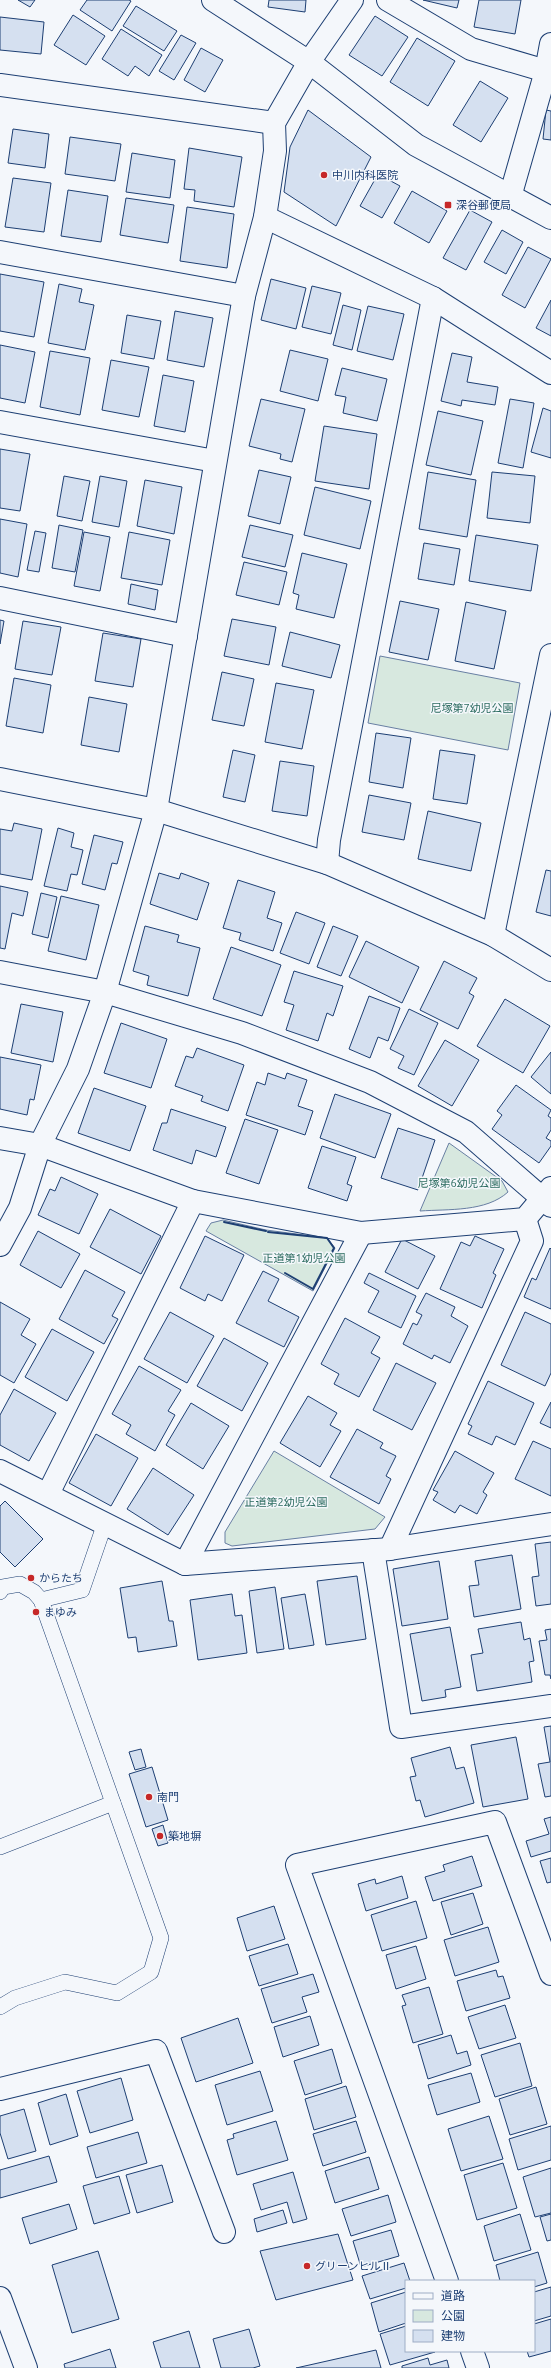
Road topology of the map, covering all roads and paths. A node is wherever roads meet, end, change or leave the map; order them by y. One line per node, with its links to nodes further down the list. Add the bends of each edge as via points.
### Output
1 (213, 0): 5 (street)
2 (352, 0): 5 (street)
3 (388, 0): 6 (street, via 471,49)
4 (551, 44): 6 (street)
5 (309, 62): 8 (street); 9 (street, via 416,145)
6 (546, 71): 9 (street)
7 (0, 85): 8 (street)
8 (274, 123): 10 (street, via 275,150)
9 (510, 197): 11 (street)
10 (265, 217): 13 (street); 14 (street)
11 (551, 218)
12 (0, 252): 13 (street)
13 (244, 296): 17 (street)
14 (434, 298): 15 (street); 23 (street, via 329,840)
15 (551, 373)
16 (0, 422): 17 (street)
17 (215, 461): 19 (street)
18 (0, 598): 19 (street)
19 (186, 636): 22 (street)
20 (551, 655): 24 (street)
21 (0, 779): 22 (street)
22 (156, 810): 23 (street); 27 (street)
23 (327, 863): 24 (street)
24 (493, 935): 25 (street)
25 (551, 970)
26 (0, 972): 27 (street)
27 (105, 992): 29 (street, via 78,1069); 30 (street, via 242,1033 370,1082 466,1132)
28 (0, 1138): 29 (street)
29 (40, 1145): 31 (street); 34 (street, via 20,1208)
30 (548, 1197): 32 (street)
31 (193, 1201): 33 (street); 36 (street)
32 (525, 1219): 33 (street); 39 (street, via 532,1241)
33 (361, 1232): 40 (street)
34 (0, 1244)
35 (0, 1471): 36 (street)
36 (48, 1494): 37 (street)
37 (105, 1523): 40 (street); 42 (lane, via 82,1590)
38 (551, 1524): 39 (street)
39 (382, 1549): 40 (street); 43 (street, via 401,1727)
40 (185, 1564)
41 (0, 1592): 42 (lane, via 3,1587 20,1584 34,1592)
42 (41, 1600): 44 (lane)
43 (551, 1706)
44 (113, 1803): 45 (lane); 47 (lane, via 161,1938 151,1972 117,1993 65,1982 15,1998)
45 (0, 1847)
46 (551, 1974): 50 (street, via 495,1822 297,1864)
47 (0, 2007)
48 (0, 2089): 49 (street, via 156,2051)
49 (224, 2232)
50 (447, 2280)
51 (0, 2298): 53 (street)
52 (472, 2352): 54 (street)
53 (26, 2368)
54 (478, 2368)

